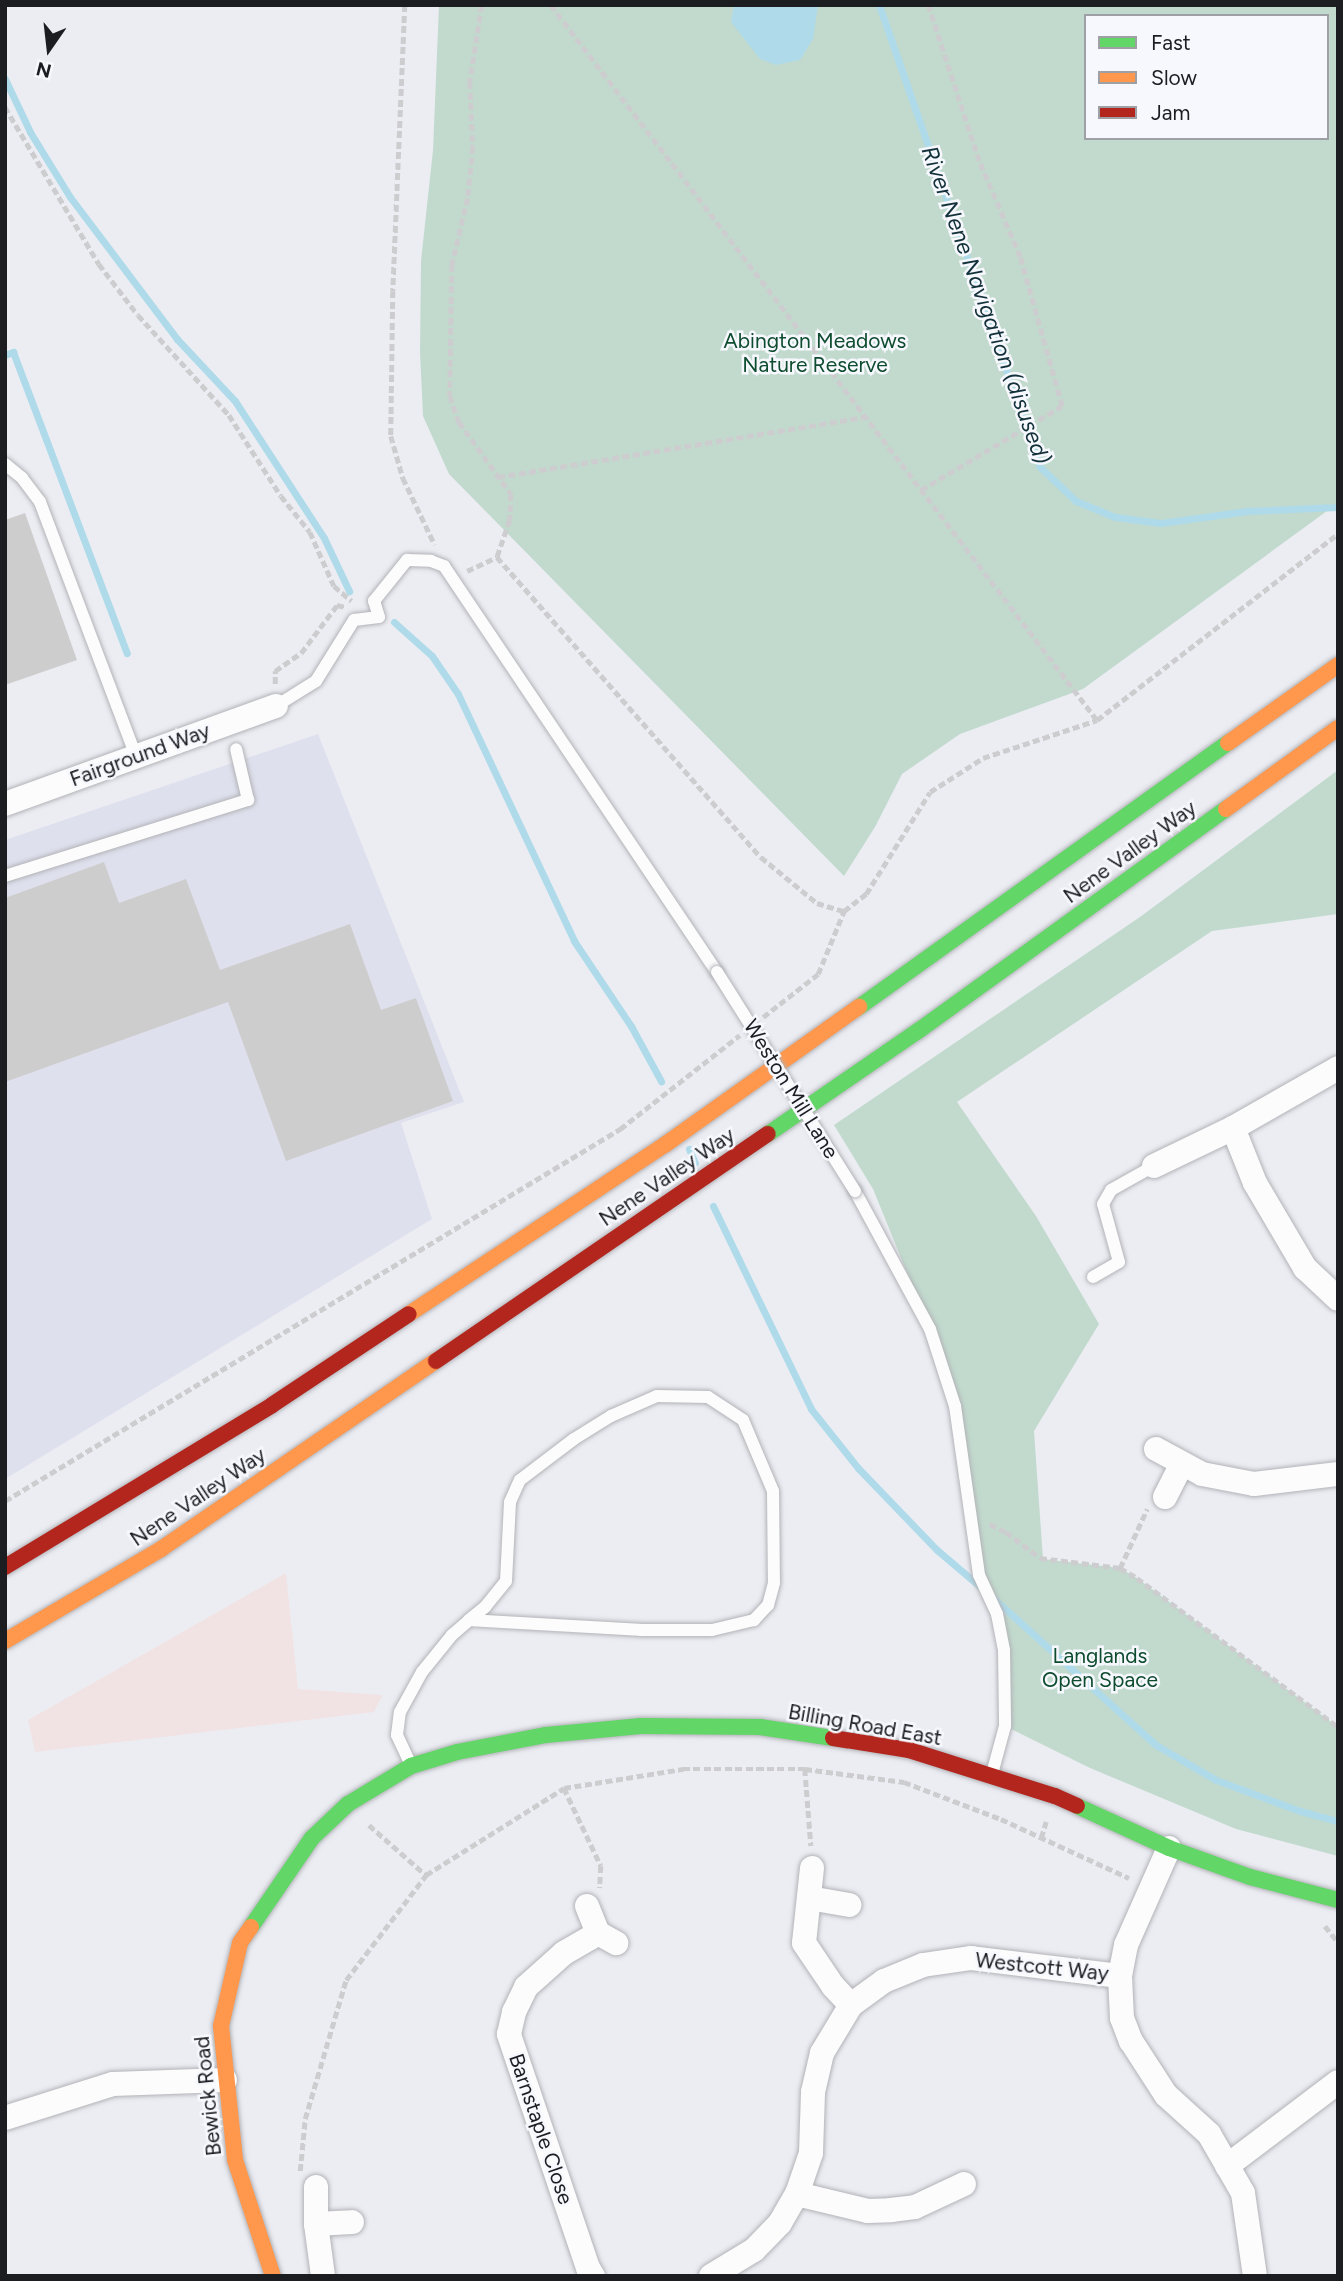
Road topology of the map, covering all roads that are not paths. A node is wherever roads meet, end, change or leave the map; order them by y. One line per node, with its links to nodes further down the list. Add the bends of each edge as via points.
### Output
1 (5, 464): 2 (lane)
2 (22, 478): 3 (lane); 8 (lane, via 40,502)
3 (5, 481)
4 (1338, 665): 16 (main road, Nene Valley Way, via 666,1144)
5 (276, 706): 8 (street, Fairground Way); 28 (lane, Weston Mill Lane, bridge, via 316,681 354,620 379,617 374,601 407,560 431,561 444,566 453,577 717,972 855,1191 930,1329 956,1406 979,1574 997,1614 1004,1650 1005,1726)
6 (1338, 728): 22 (main road, Nene Valley Way, via 918,1031)
7 (236, 749): 10 (lane, via 248,800)
8 (136, 756): 9 (street, Fairground Way)
9 (5, 804)
10 (5, 876)
11 (1338, 1068): 12 (street)
12 (1233, 1128): 13 (street); 15 (street, via 1255,1183 1305,1268)
13 (1153, 1166): 14 (lane, via 1111,1190 1103,1204 1119,1262)
14 (1093, 1277)
15 (1338, 1300)
16 (272, 1405): 20 (main road); 23 (main road, Nene Valley Way)
17 (1156, 1449): 18 (street)
18 (1182, 1464): 19 (street, via 1202,1474 1254,1484); 21 (street)
19 (1338, 1474)
20 (102, 1489)
21 (1165, 1497)
22 (161, 1549): 24 (main road); 26 (main road, Nene Valley Way)
23 (5, 1567)
24 (76, 1619)
25 (469, 1620): 25 (lane, via 506,1581 510,1502 520,1480 574,1439 657,1396 708,1397 743,1420 773,1491 774,1583 768,1605 754,1620 712,1630); 27 (lane, via 422,1672 400,1712 397,1735)
26 (5, 1641)
27 (411, 1766): 28 (main road, Billing Road East, via 546,1735 641,1726 760,1727 909,1750); 29 (main road, Billing Road East)
28 (992, 1775): 30 (main road, Billing Road East, via 1072,1802)
29 (370, 1789): 38 (main road, Bewick Road, via 312,1838 240,1943 221,2026)
30 (1169, 1848): 34 (main road, Billing Road East, via 1250,1877); 36 (street, via 1126,1945)
31 (812, 1868): 32 (street)
32 (808, 1898): 35 (street); 37 (street, via 804,1943)
33 (593, 1899): 49 (street, Barnstaple Close, via 607,1938 564,1953 526,1987 509,2034)
34 (1338, 1899)
35 (849, 1905)
36 (1119, 1976): 37 (street, Westcott Way, via 971,1958 923,1965 884,1981); 41 (street, via 1122,2018 1131,2041 1166,2095 1209,2134)
37 (851, 2005): 44 (street, Westcott Way, via 822,2053 813,2092 811,2153)
38 (225, 2080): 40 (street, via 113,2084); 47 (main road, Bewick Road, via 235,2160)
39 (1338, 2082): 41 (street)
40 (5, 2118)
41 (1227, 2166): 51 (street, via 1243,2193)
42 (307, 2184): 46 (street)
43 (964, 2184): 44 (street, via 915,2207 891,2210 867,2211)
44 (797, 2194): 50 (street, Westcott Way, via 780,2223 754,2250)
45 (352, 2222): 46 (street)
46 (316, 2224): 48 (street)
47 (273, 2276)
48 (323, 2276)
49 (593, 2276)
50 (711, 2276)
51 (1255, 2276)

